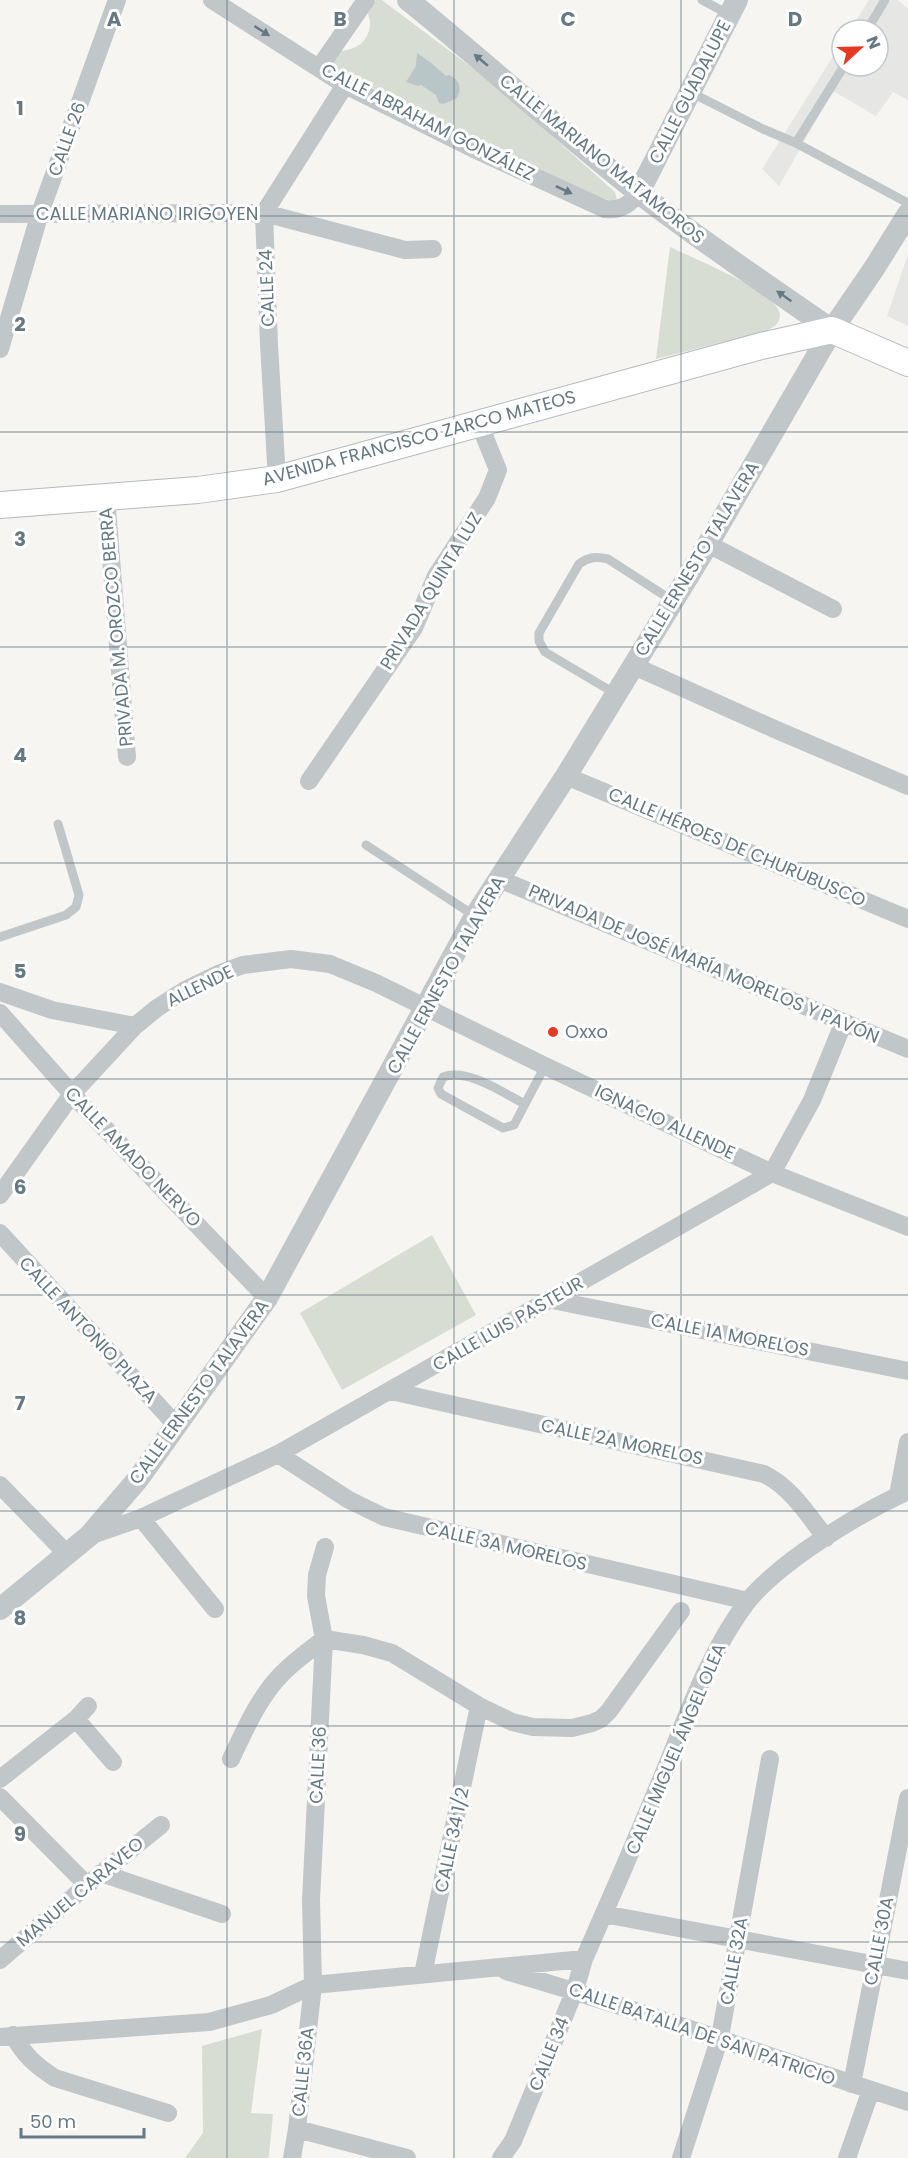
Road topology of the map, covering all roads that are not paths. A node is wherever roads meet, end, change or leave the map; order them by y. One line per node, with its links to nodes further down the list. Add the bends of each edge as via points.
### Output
1 (117, 0): 17 (street, CALLE 26)
2 (212, 0): 9 (street, CALLE ABRAHAM GONZÁLEZ, one-way to 9)
3 (366, 0): 9 (street)
4 (408, 0): 14 (street, CALLE MARIANO MATAMOROS, one-way to 4)
5 (702, 0): 7 (lane)
6 (885, 0): 8 (lane)
7 (733, 7): 12 (street, CALLE GUADALUPE)
8 (874, 18)
9 (319, 68): 11 (street, CALLE ABRAHAM GONZÁLEZ)
10 (837, 78): 13 (lane)
11 (345, 85): 16 (street, CALLE ABRAHAM GONZÁLEZ, one-way to 16, via 605,208); 18 (street)
12 (690, 92): 13 (lane); 14 (street, CALLE GUADALUPE)
13 (796, 143): 15 (lane)
14 (639, 192): 16 (street, CALLE GUADALUPE); 22 (street, CALLE MARIANO MATAMOROS, one-way to 14)
15 (908, 203)
16 (620, 208)
17 (40, 213): 18 (street, CALLE MARIANO IRIGOYEN); 19 (street, CALLE MARIANO IRIGOYEN); 23 (street, CALLE 26)
18 (264, 213): 21 (street, CALLE MARIANO IRIGOYEN, via 405,250); 26 (street, CALLE 24)
19 (0, 214)
20 (904, 228): 22 (street, CALLE ERNESTO TALAVERA)
21 (433, 249)
22 (832, 330): 24 (main road); 25 (main road, AVENIDA FRANCISCO ZARCO MATEOS); 29 (street, CALLE ERNESTO TALAVERA)
23 (0, 349)
24 (908, 363)
25 (479, 423): 26 (main road, AVENIDA FRANCISCO ZARCO MATEOS); 36 (street, PRIVADA QUINTA LUZ, via 498,470 487,498 436,576 414,628)
26 (277, 479): 27 (main road, AVENIDA FRANCISCO ZARCO MATEOS, via 198,490)
27 (106, 496): 28 (main road, AVENIDA FRANCISCO ZARCO MATEOS); 34 (street, PRIVADA M. OROZCO BERRA)
28 (0, 505)
29 (708, 544): 30 (street, CALLE ERNESTO TALAVERA); 31 (street)
30 (673, 601): 32 (street, CALLE ERNESTO TALAVERA); 33 (lane, via 608,559 596,556 579,564 539,633 539,641 544,652)
31 (833, 609)
32 (634, 666): 33 (street, CALLE ERNESTO TALAVERA); 37 (street)
33 (616, 694): 35 (street, CALLE ERNESTO TALAVERA)
34 (127, 757)
35 (566, 776): 40 (street, CALLE ERNESTO TALAVERA); 42 (street, CALLE HÉROES DE CHURUBUSCO)
36 (309, 781)
37 (908, 786)
38 (57, 824): 43 (lane, via 77,885 76,907 66,915)
39 (366, 845): 41 (lane)
40 (499, 879): 41 (street, CALLE ERNESTO TALAVERA); 47 (street, PRIVADA DE JOSÉ MARÍA MORELOS Y PAVÓN)
41 (475, 916): 45 (street, CALLE ERNESTO TALAVERA)
42 (908, 919)
43 (0, 937)
44 (0, 992): 48 (street, via 52,1010)
45 (426, 1007): 48 (street, ALLENDE, via 330,963 291,959 243,965 218,974 185,990); 50 (street, IGNACIO ALLENDE); 57 (street, CALLE ERNESTO TALAVERA)
46 (0, 1013): 51 (street, CALLE AMADO NERVO)
47 (843, 1024): 49 (street, PRIVADA DE JOSÉ MARÍA MORELOS Y PAVÓN); 53 (street, via 813,1100)
48 (135, 1026): 51 (street, ALLENDE)
49 (908, 1049)
50 (546, 1066): 52 (lane); 53 (street, IGNACIO ALLENDE)
51 (72, 1094): 54 (street, ALLENDE); 57 (street, CALLE AMADO NERVO)
52 (525, 1104): 52 (lane, via 514,1125 503,1128 441,1094 438,1088 443,1077 458,1074)
53 (772, 1173): 55 (street, IGNACIO ALLENDE); 58 (street, CALLE LUIS PASTEUR)
54 (0, 1195)
55 (908, 1227)
56 (0, 1233): 61 (street, CALLE ANTONIO PLAZA)
57 (267, 1298): 61 (street, CALLE ERNESTO TALAVERA)
58 (552, 1300): 59 (street, CALLE 1A MORELOS); 60 (street, CALLE LUIS PASTEUR)
59 (908, 1371)
60 (391, 1391): 63 (street, CALLE LUIS PASTEUR); 68 (street, CALLE 2A MORELOS, via 764,1474 786,1489)
61 (177, 1426): 67 (street, CALLE ERNESTO TALAVERA)
62 (908, 1442): 65 (street)
63 (278, 1454): 66 (street, CALLE LUIS PASTEUR); 71 (street, CALLE 3A MORELOS, via 349,1500 384,1517)
64 (0, 1485): 70 (street)
65 (903, 1493): 68 (street, CALLE MIGUEL ÁNGEL OLEA)
66 (141, 1518): 67 (street, CALLE LUIS PASTEUR); 73 (street)
67 (89, 1536): 70 (street, CALLE ERNESTO TALAVERA)
68 (826, 1538): 71 (street, CALLE MIGUEL ÁNGEL OLEA, via 780,1569)
69 (325, 1547): 75 (street, CALLE 36, via 316,1596)
70 (68, 1556): 72 (street, CALLE ERNESTO TALAVERA)
71 (748, 1601): 87 (street, CALLE MIGUEL ÁNGEL OLEA, via 724,1636 706,1674)
72 (0, 1609)
73 (215, 1609)
74 (681, 1611): 76 (street, via 601,1719 572,1728 533,1727)
75 (324, 1639): 76 (street, via 392,1653); 77 (street, via 272,1686 255,1710); 95 (street, CALLE 36, via 311,1900)
76 (479, 1706): 94 (street, CALLE 34 1/2)
77 (231, 1759)
78 (770, 1759): 88 (street, CALLE 32A)
79 (112, 1762): 80 (street, via 82,1713)
80 (0, 1779)
81 (0, 1797): 85 (street)
82 (908, 1798): 91 (street, CALLE 30A)
83 (161, 1825): 84 (street, MANUEL CARAVEO)
84 (101, 1874): 85 (street, MANUEL CARAVEO); 86 (street)
85 (87, 1885): 90 (street, MANUEL CARAVEO)
86 (222, 1914)
87 (604, 1914): 88 (street); 89 (street, CALLE 34)
88 (737, 1940): 91 (street); 98 (street, CALLE 32A)
89 (584, 1959): 92 (street, CALLE BATALLA DE SAN PATRICIO); 96 (street, CALLE 34)
90 (0, 1960)
91 (874, 1966): 93 (street); 99 (street, CALLE 30A)
92 (496, 1968): 94 (street, CALLE BATALLA DE SAN PATRICIO); 96 (street, CALLE BATALLA DE SAN PATRICIO)
93 (908, 1971)
94 (423, 1974): 95 (street, CALLE BATALLA DE SAN PATRICIO)
95 (313, 1985): 97 (street, CALLE BATALLA DE SAN PATRICIO, via 271,2005 209,2022); 103 (street, CALLE 36A)
96 (575, 1990): 98 (street, CALLE BATALLA DE SAN PATRICIO); 106 (street, CALLE 34, via 513,2141)
97 (7, 2036): 102 (street, via 40,2069 55,2078)
98 (720, 2037): 99 (street, CALLE BATALLA DE SAN PATRICIO); 107 (street, CALLE 32A)
99 (852, 2084): 100 (street, CALLE BATALLA DE SAN PATRICIO)
100 (871, 2090): 101 (street, CALLE BATALLA DE SAN PATRICIO); 108 (street)
101 (908, 2102)
102 (168, 2113)
103 (297, 2129): 104 (street, CALLE 36A); 105 (street)
104 (292, 2158)
105 (407, 2158)
106 (501, 2158)
107 (681, 2158)
108 (847, 2158)

